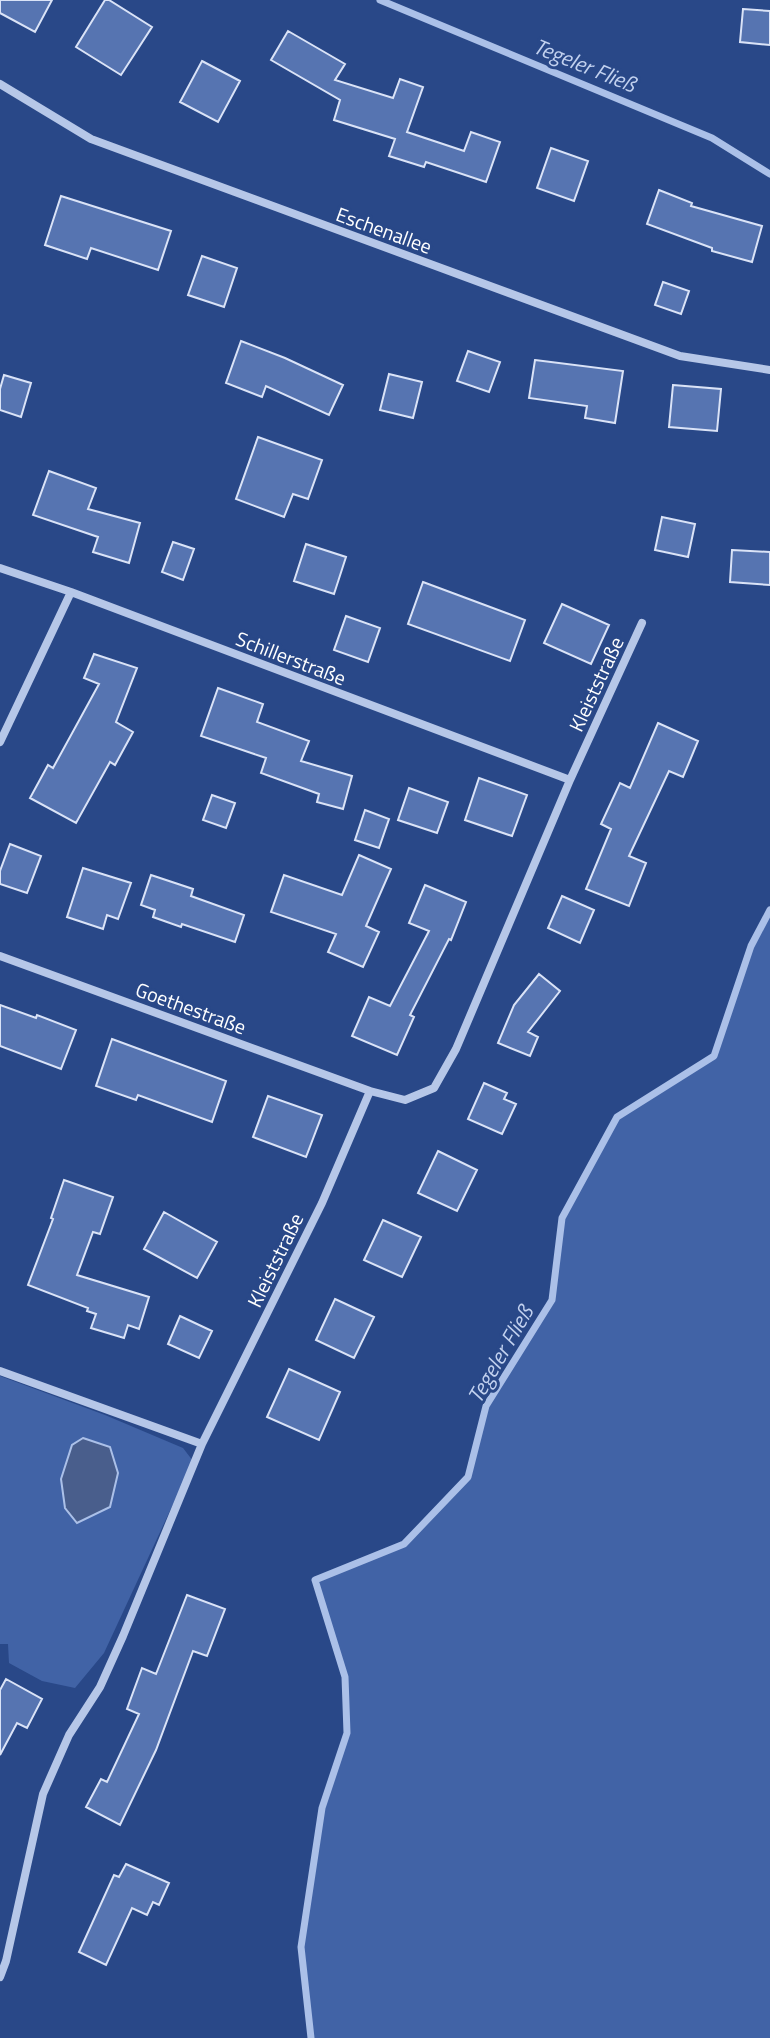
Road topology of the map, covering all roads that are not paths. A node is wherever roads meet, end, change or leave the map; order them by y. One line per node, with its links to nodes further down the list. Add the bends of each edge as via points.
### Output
1 (0, 84): 2 (street, Eschenallee, via 91,139 680,356)
2 (770, 370)
3 (0, 568): 4 (street, Schillerstraße)
4 (71, 592): 6 (street); 7 (street, Schillerstraße)
5 (642, 623): 7 (street, Kleiststraße)
6 (0, 742)
7 (570, 780): 9 (street, Kleiststraße, via 456,1049 434,1088 405,1100)
8 (0, 956): 9 (street, Goethestraße)
9 (370, 1091): 11 (street, Kleiststraße, via 322,1203)
10 (0, 1371): 11 (street)
11 (202, 1444): 12 (street, Kleiststraße, via 100,1687 69,1735 43,1794)
12 (0, 1977)

